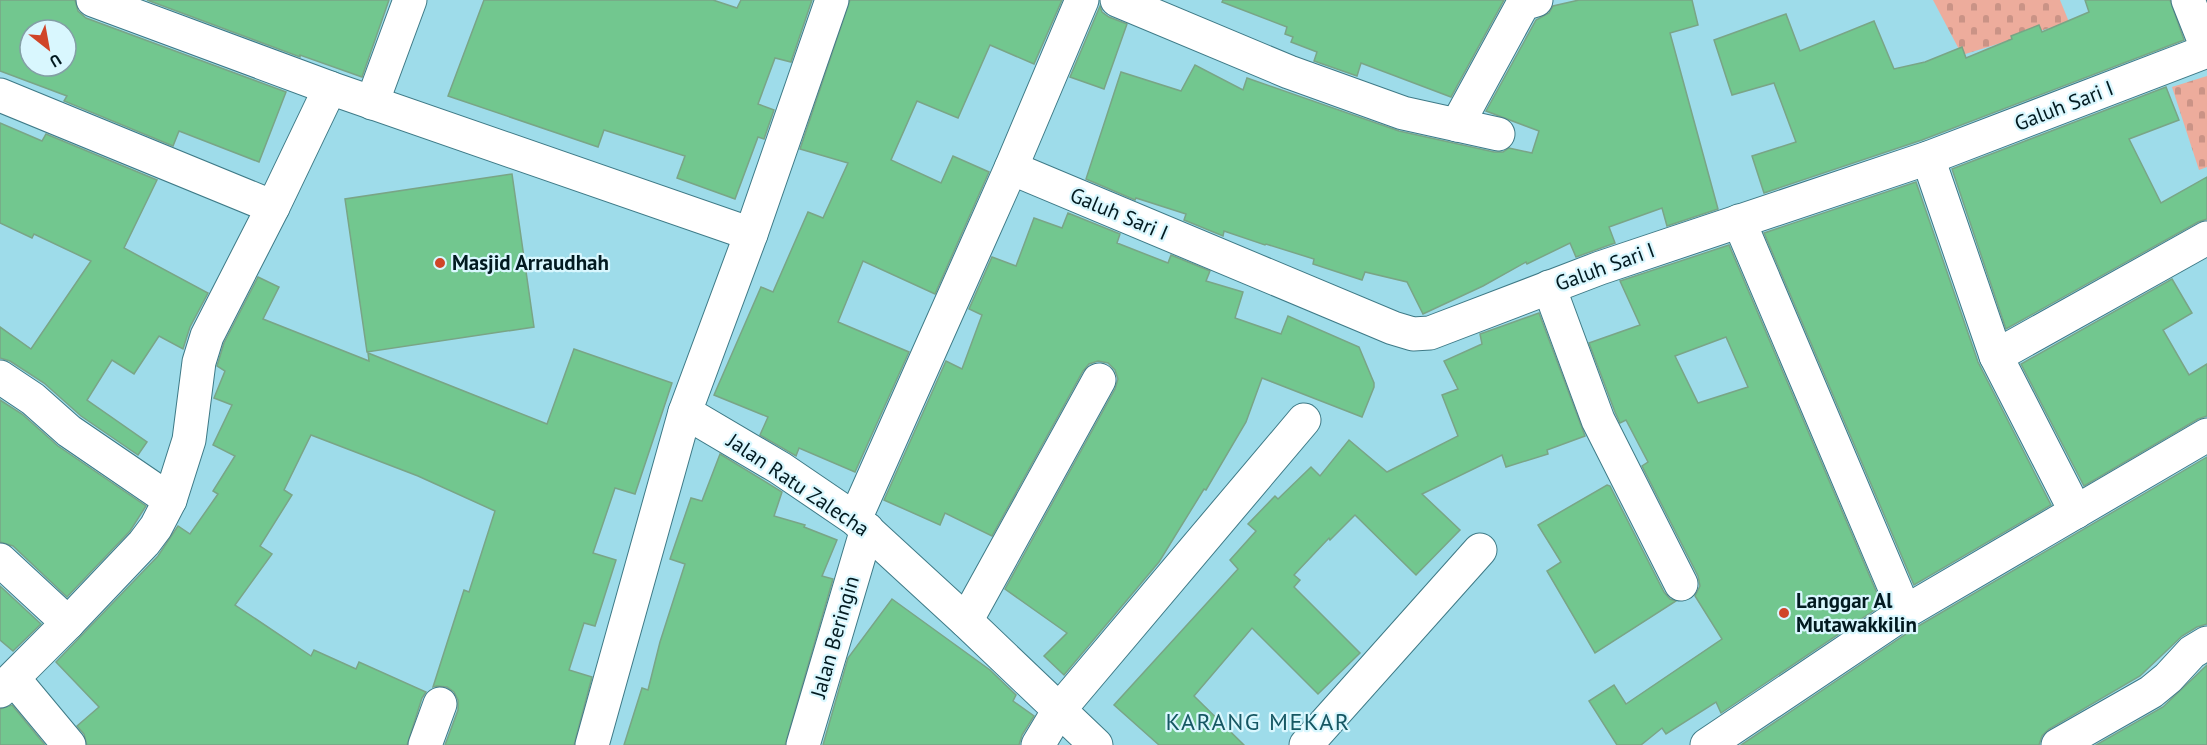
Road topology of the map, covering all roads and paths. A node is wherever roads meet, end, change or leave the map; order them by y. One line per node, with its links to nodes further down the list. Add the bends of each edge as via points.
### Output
1 (93, 0): 9 (street)
2 (410, 0): 11 (street)
3 (832, 0): 18 (street)
4 (1082, 0): 15 (street, Jalan Beringin)
5 (1117, 0): 12 (street, via 1289,72 1403,113)
6 (2188, 0): 8 (street)
7 (1525, 1): 12 (street)
8 (2207, 50): 14 (street, Galuh Sari I)
9 (330, 88): 11 (street); 16 (street)
10 (0, 95): 16 (street)
11 (372, 103): 18 (street)
12 (1457, 125): 13 (street)
13 (1498, 134)
14 (1928, 158): 17 (street, Galuh Sari I); 21 (street)
15 (1011, 168): 20 (street, Galuh Sari I, via 1413,334 1431,333); 29 (street, Jalan Beringin)
16 (273, 207): 27 (street, via 203,348 189,440)
17 (1739, 221): 20 (street, Galuh Sari I); 33 (street)
18 (751, 234): 24 (street)
19 (2207, 238): 21 (street)
20 (1549, 287): 32 (street, via 1598,420)
21 (1995, 356): 28 (street)
22 (0, 377): 27 (street, via 33,399 69,431)
23 (1099, 380): 34 (street)
24 (685, 412): 29 (street, Jalan Ratu Zalecha, via 780,468); 42 (street)
25 (1304, 420): 39 (street)
26 (2207, 435): 28 (street)
27 (170, 500): 35 (street, via 144,543)
28 (2076, 512): 33 (street)
29 (861, 531): 34 (street, Jalan Ratu Zalecha); 43 (street, Jalan Beringin)
30 (1480, 550): 46 (street)
31 (0, 560): 35 (street)
32 (1681, 584)
33 (1905, 612): 47 (street)
34 (966, 621): 39 (street, Jalan Ratu Zalecha)
35 (68, 623): 37 (street)
36 (2207, 643): 48 (street, via 2192,652 2151,692)
37 (7, 685): 40 (street)
38 (441, 704): 41 (street)
39 (1059, 710): 44 (street); 45 (street, Jalan Ratu Zalecha)
40 (69, 745)
41 (425, 745)
42 (592, 745)
43 (803, 745)
44 (1038, 745)
45 (1096, 745)
46 (1306, 745)
47 (1707, 745)
48 (2058, 745)

